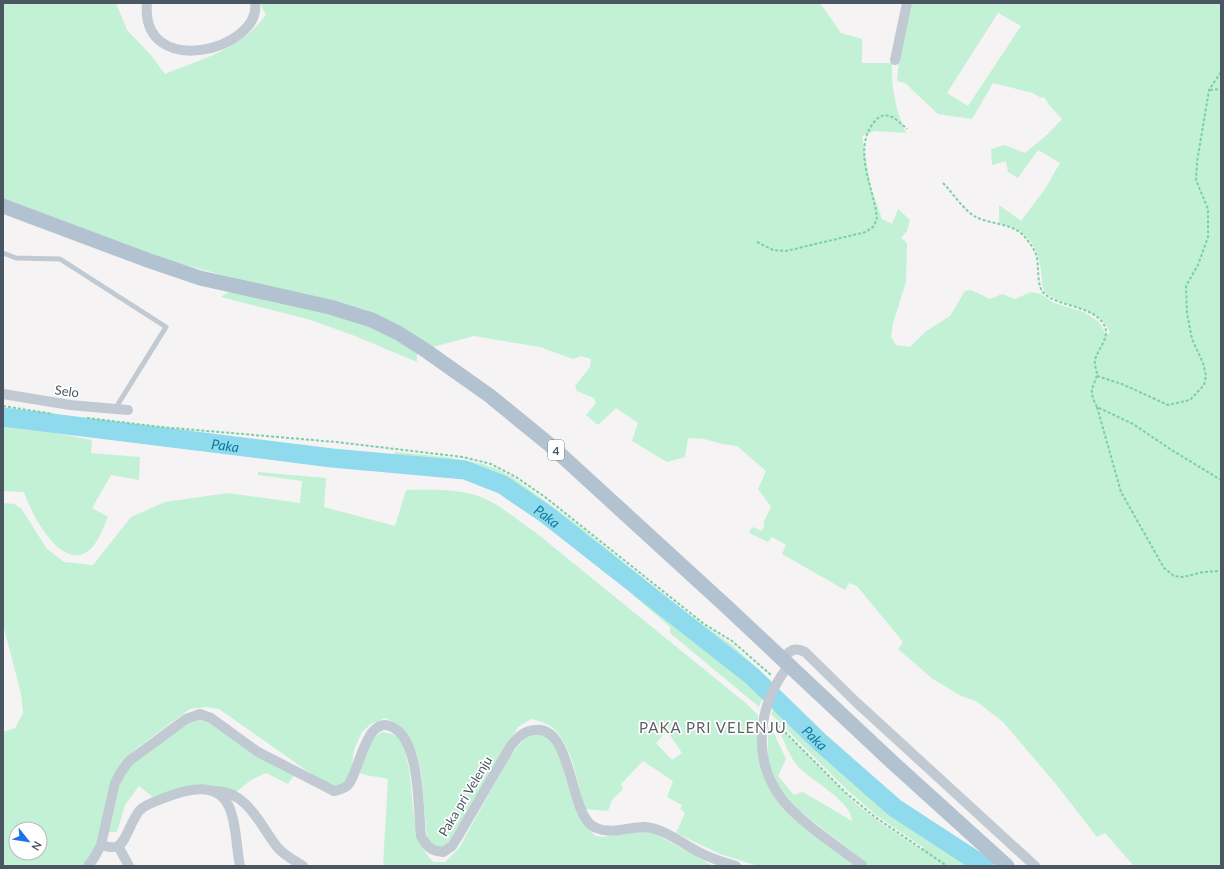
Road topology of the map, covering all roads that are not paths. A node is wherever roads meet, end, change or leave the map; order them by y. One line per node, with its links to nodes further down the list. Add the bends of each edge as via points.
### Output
1 (147, 3): 2 (street, via 148,22 152,33 169,47 183,51 213,48 230,41 241,33 252,19)
2 (255, 3)
3 (907, 3): 4 (street)
4 (895, 60)
5 (3, 206): 10 (main road, 4, via 24,216 193,275 330,307 372,320 398,333 456,371 517,417)
6 (3, 253): 8 (lane, via 16,258 60,259 166,327)
7 (3, 394): 8 (street, Selo, via 70,405)
8 (115, 409): 9 (street, Selo)
9 (128, 410)
10 (785, 662): 19 (street, via 765,712 761,733 764,765 770,781 795,812); 20 (main road, 4); 21 (street, via 793,649 804,652)
11 (213, 791): 13 (street, via 198,788 179,792 141,809 131,821 124,840); 16 (street, via 223,797 230,808); 17 (street, via 227,792 239,798 250,808 279,849)
12 (101, 844): 13 (street, via 111,848); 14 (street, Paka pri Velenju); 18 (street, Paka pri Velenju, via 116,783 129,761 186,719 200,714 211,718 258,752 334,791 348,785 355,774 369,734 376,728 386,726 396,730 412,754 421,836 426,846 433,851 443,852 452,846 514,741 530,731 540,730 560,745 575,797 590,824 601,830 644,827 659,830 706,856)
13 (118, 846): 15 (street)
14 (88, 866)
15 (130, 866)
16 (240, 866)
17 (303, 866)
18 (736, 866)
19 (864, 866)
20 (1007, 866)
21 (1035, 866)

